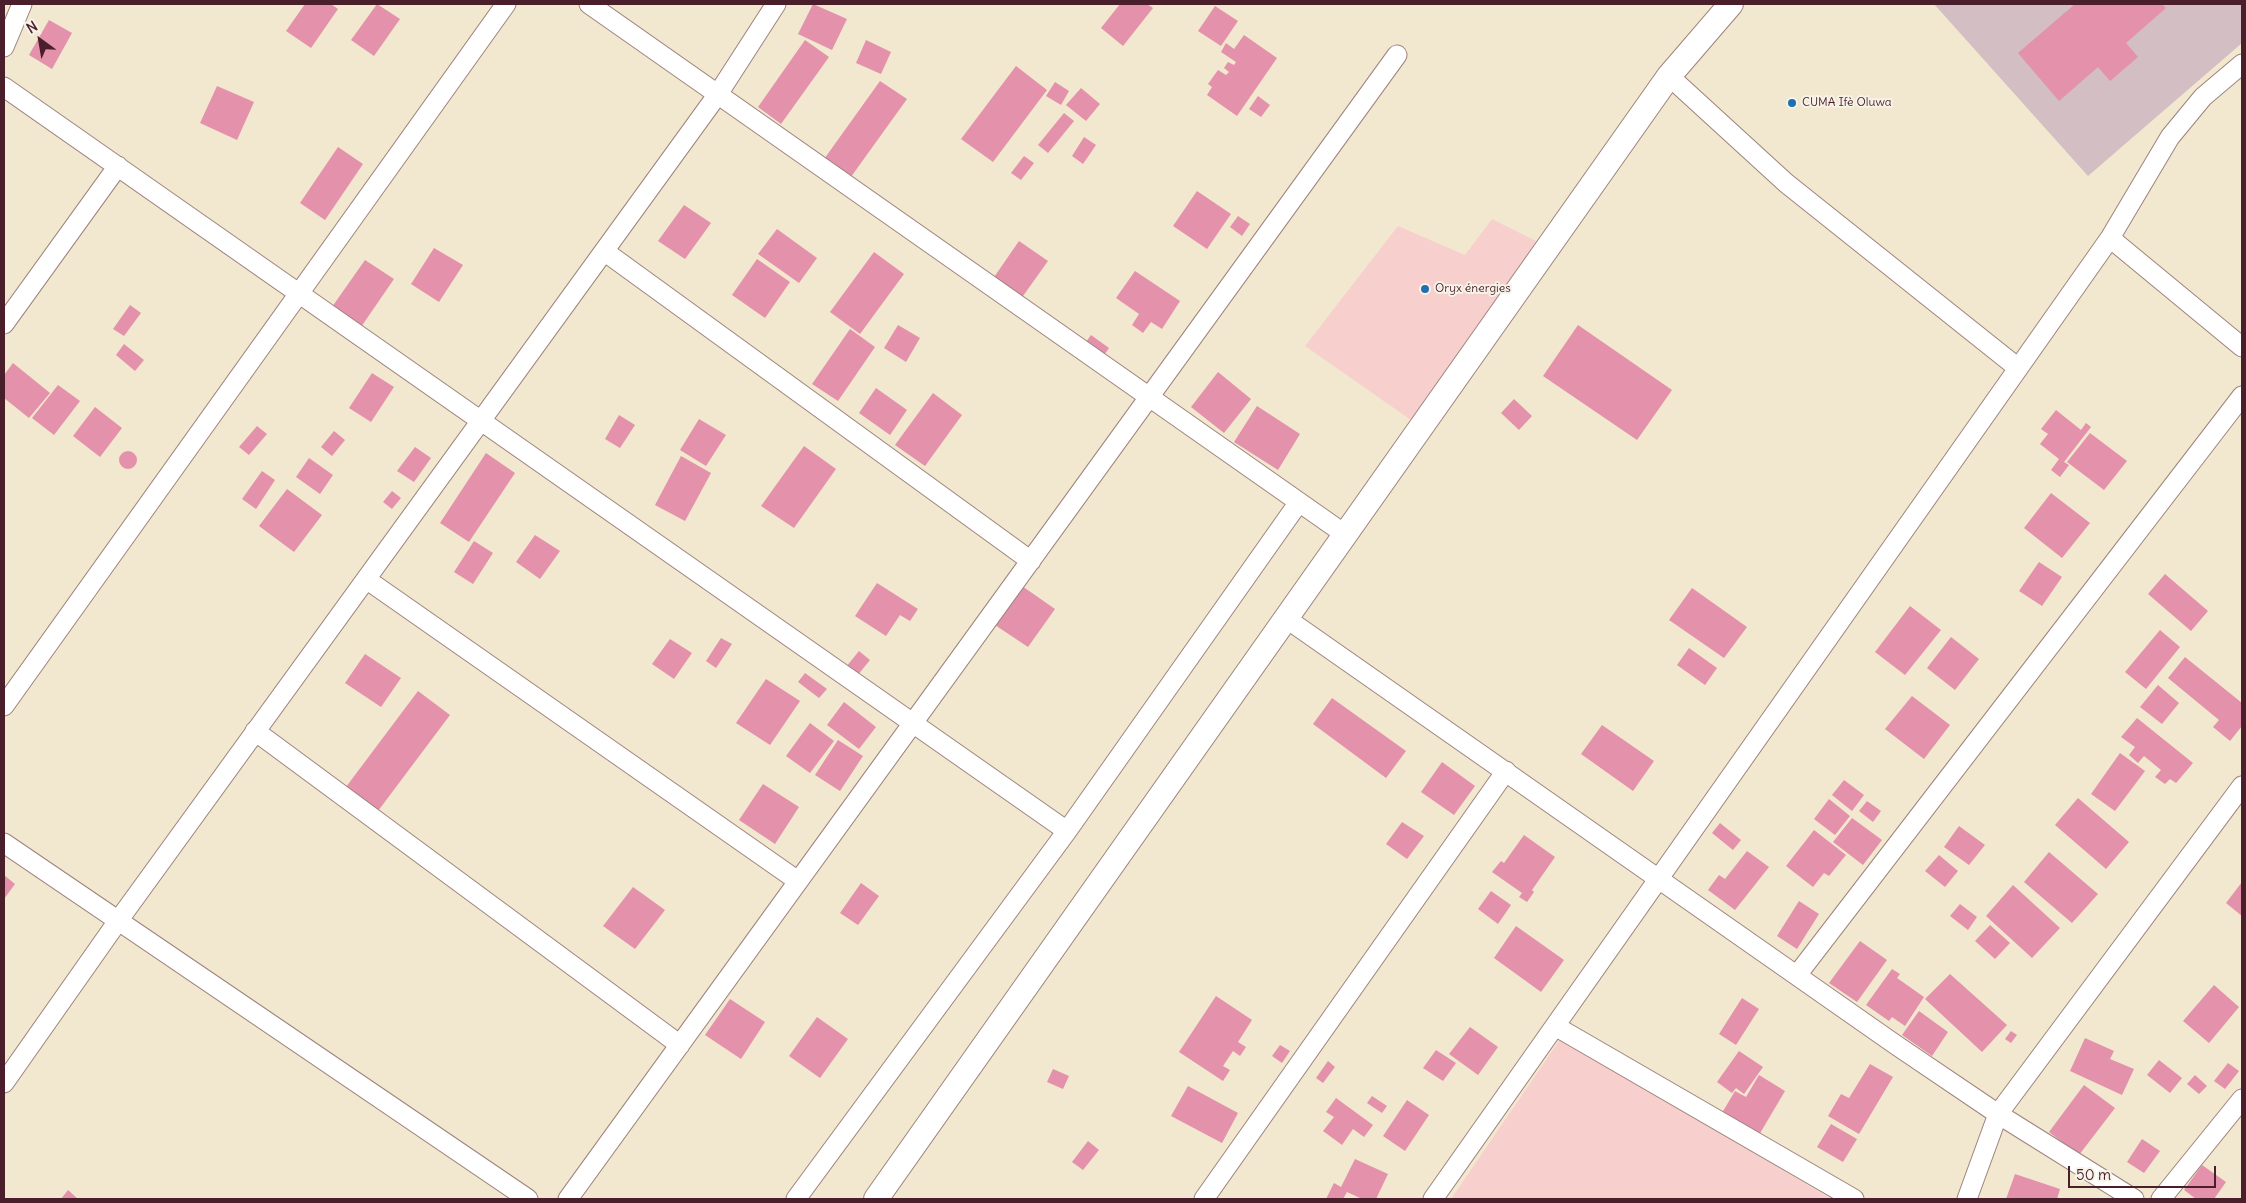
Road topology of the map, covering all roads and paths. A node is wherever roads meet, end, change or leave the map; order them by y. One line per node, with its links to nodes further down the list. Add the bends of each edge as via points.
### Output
1 (22, 4): 6 (street)
2 (506, 4): 15 (street)
3 (589, 4): 11 (street)
4 (776, 4): 11 (street)
5 (1731, 4): 9 (main road)
6 (4, 47)
7 (1397, 55): 20 (street)
8 (2242, 64): 13 (street, via 2203,97 2170,137)
9 (1669, 76): 18 (street, via 1786,184); 23 (main road)
10 (4, 86): 12 (street)
11 (718, 94): 14 (street); 20 (street)
12 (118, 166): 15 (street); 16 (street)
13 (2110, 238): 17 (street); 18 (street)
14 (604, 251): 21 (street); 24 (street)
15 (299, 293): 21 (street); 27 (street)
16 (4, 324)
17 (2242, 347)
18 (2018, 368): 34 (street)
19 (2242, 396): 37 (street)
20 (1149, 397): 22 (street); 24 (street)
21 (481, 421): 25 (street); 28 (street)
22 (1298, 502): 23 (street); 32 (street)
23 (1346, 535): 26 (main road)
24 (1030, 561): 28 (street)
25 (366, 578): 29 (street); 35 (street)
26 (1287, 619): 30 (street); 46 (main road)
27 (4, 706)
28 (913, 723): 32 (street); 35 (street)
29 (255, 731): 36 (street); 39 (street)
30 (1506, 771): 34 (street); 47 (street)
31 (2242, 786): 42 (street)
32 (1067, 831): 45 (street)
33 (4, 843): 36 (street)
34 (1659, 878): 37 (street); 38 (street)
35 (798, 882): 39 (street)
36 (118, 921): 40 (street); 43 (street)
37 (1797, 975): 42 (street)
38 (1556, 1026): 48 (street); 49 (street)
39 (680, 1044): 44 (street)
40 (4, 1083)
41 (2242, 1099): 52 (street)
42 (1998, 1114): 50 (street); 51 (street)
43 (528, 1199)
44 (568, 1199)
45 (796, 1199)
46 (876, 1199)
47 (1204, 1199)
48 (1434, 1199)
49 (1854, 1199)
50 (1966, 1199)
51 (2134, 1199)
52 (2161, 1199)

